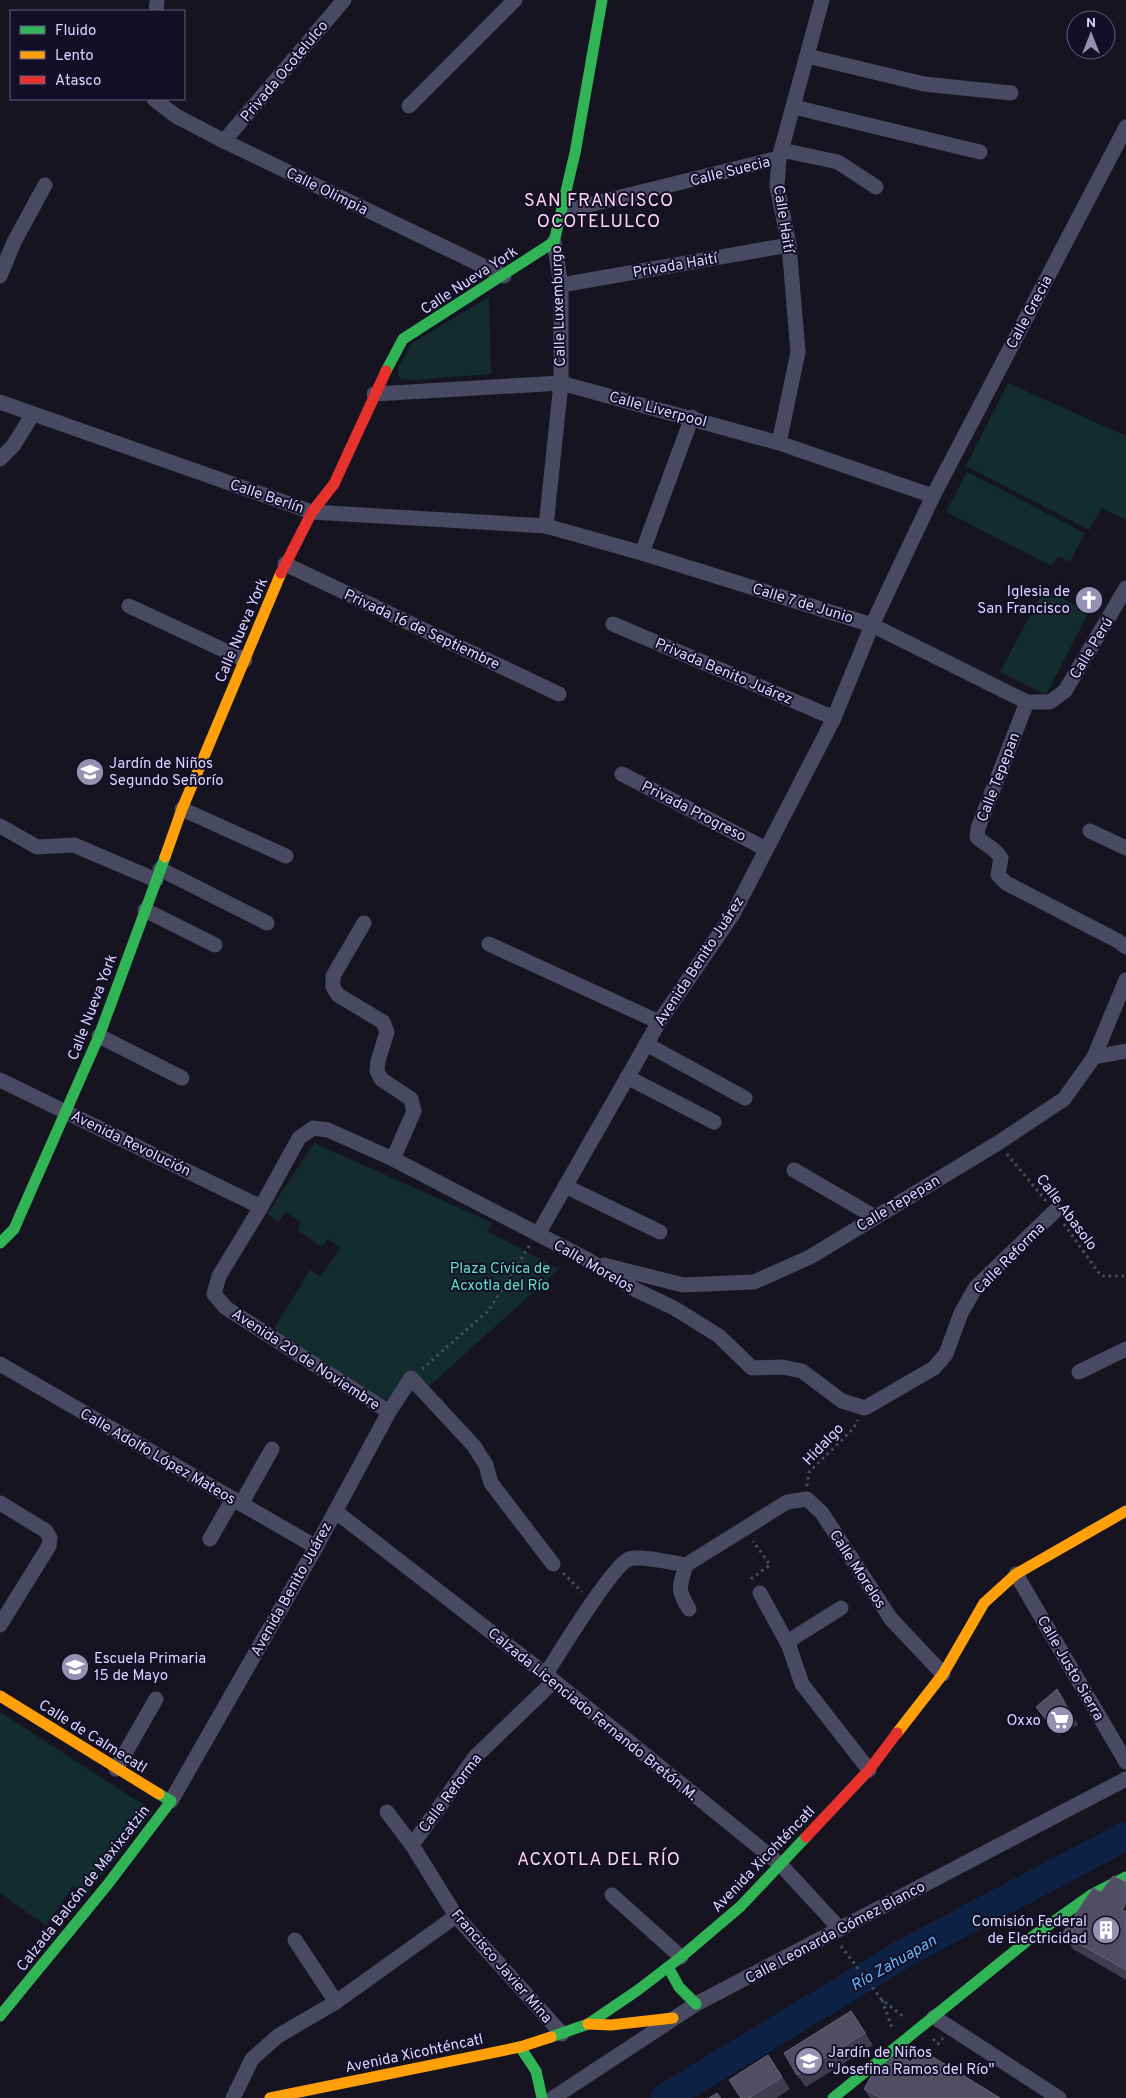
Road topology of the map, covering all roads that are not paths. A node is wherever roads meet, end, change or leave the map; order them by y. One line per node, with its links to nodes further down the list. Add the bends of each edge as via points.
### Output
1 (344, 0): 11 (street, Privada Ocotelulco)
2 (514, 0): 8 (street)
3 (602, 0): 16 (street, Calle Luxemburgo)
4 (822, 0): 5 (street, Calle Haití)
5 (807, 56): 6 (street, via 924,84); 9 (street, Calle Haití)
6 (1011, 93)
7 (155, 100): 11 (street, Calle Olimpia, via 176,116)
8 (409, 106)
9 (794, 107): 12 (street); 13 (street, Calle Haití)
10 (1126, 128): 29 (street, Calle Grecia)
11 (224, 141): 20 (street, Calle Olimpia)
12 (980, 152)
13 (780, 154): 15 (street, via 838,162); 16 (street, Calle Suecia); 18 (street, Calle Haití, via 776,186)
14 (45, 185): 19 (street, via 14,242)
15 (876, 187)
16 (564, 211): 17 (street, Calle Luxemburgo)
17 (554, 242): 20 (street, Calle Nueva York); 21 (street, Calle Luxemburgo)
18 (789, 245): 21 (street, Privada Haití); 27 (street, Calle Haití, via 798,352)
19 (0, 276)
20 (504, 276): 23 (street, Calle Nueva York, via 403,340)
21 (561, 286): 22 (street, Calle Luxemburgo)
22 (561, 383): 23 (street, Calle Liverpool); 26 (street, Calle Liverpool); 31 (street, Calle Luxemburgo)
23 (374, 394): 30 (street, Calle Nueva York, via 334,484)
24 (0, 402): 25 (street, Calle Berlín)
25 (33, 414): 28 (street, via 13,446); 30 (street, Calle Berlín)
26 (692, 417): 27 (street, Calle Liverpool); 32 (street)
27 (779, 442): 29 (street, Calle Liverpool)
28 (0, 459)
29 (933, 496): 37 (street, Calle Grecia)
30 (312, 512): 31 (street, Calle Berlín); 33 (street, Calle Nueva York)
31 (546, 526): 32 (street, Calle 7 de Junio)
32 (642, 553): 37 (street, Calle 7 de Junio)
33 (285, 564): 38 (street, Calle Nueva York); 39 (street, Privada 16 de Septiembre)
34 (1126, 588): 41 (street, Calle Perú, via 1065,691)
35 (129, 606): 38 (street)
36 (613, 624): 42 (street, Privada Benito Juárez)
37 (872, 625): 40 (street, Calle 7 de Junio); 42 (street, Avenida Benito Juárez)
38 (245, 660): 44 (street, Calle Nueva York)
39 (559, 694)
40 (1026, 702): 41 (street, Calle 7 de Junio); 56 (street, Calle Tepepan, via 977,837 1001,858 998,875 1006,883)
41 (1050, 702)
42 (834, 718): 48 (street, Avenida Benito Juárez)
43 (622, 774): 48 (street, Privada Progreso)
44 (182, 810): 49 (street); 50 (street, Calle Nueva York)
45 (0, 826): 50 (street, via 37,848 74,844)
46 (1090, 831): 47 (street)
47 (1126, 848)
48 (766, 849): 58 (street, Avenida Benito Juárez, via 733,914)
49 (286, 856)
50 (158, 874): 51 (street, Calle Nueva York); 52 (street)
51 (145, 910): 55 (street); 59 (street, Calle Nueva York)
52 (267, 922)
53 (364, 923): 70 (street, via 333,976 333,987 338,995 383,1022 387,1032 377,1071 381,1079 411,1099 414,1110)
54 (489, 944): 58 (street)
55 (215, 945)
56 (1126, 947)
57 (1126, 980): 62 (street, Calle Tepepan)
58 (659, 1022): 60 (street, Avenida Benito Juárez)
59 (99, 1036): 64 (street); 67 (street, Calle Nueva York)
60 (646, 1044): 63 (street, Avenida Benito Juárez); 66 (street)
61 (1126, 1051): 62 (street)
62 (1094, 1057): 75 (street, Calle Tepepan, via 1064,1099)
63 (628, 1077): 68 (street); 72 (street, Avenida Benito Juárez)
64 (182, 1078)
65 (0, 1080): 67 (street, Avenida Revolución)
66 (745, 1098)
67 (66, 1112): 73 (street, Avenida Revolución); 78 (street, Calle Nueva York, via 14,1229)
68 (714, 1122)
69 (313, 1128): 70 (street, Calle Morelos, via 328,1130); 73 (street, Avenida 20 de Noviembre, via 299,1138)
70 (393, 1159): 77 (street, Calle Morelos)
71 (794, 1170): 75 (street)
72 (565, 1186): 76 (street); 77 (street, Avenida Benito Juárez)
73 (261, 1207): 84 (street, Avenida 20 de Noviembre, via 219,1276 214,1294 226,1308)
74 (1055, 1212): 83 (street, Calle Reforma, via 976,1287 961,1313 946,1354 934,1368)
75 (875, 1217): 79 (street, Calle Tepepan, via 810,1256 754,1282 682,1285)
76 (660, 1232)
77 (538, 1234): 79 (street, Calle Morelos)
78 (0, 1243)
79 (590, 1261): 83 (street, Calle Morelos, via 719,1336 752,1368 782,1367 802,1372 842,1401)
80 (1126, 1349): 82 (street)
81 (0, 1364): 86 (street, Calle Adolfo López Mateos)
82 (1079, 1372)
83 (865, 1408)
84 (388, 1412): 88 (street, Avenida Benito Juárez); 92 (street, Avenida Benito Juárez, via 411,1378 474,1446 486,1464 491,1483)
85 (272, 1449): 86 (street)
86 (237, 1501): 90 (street); 91 (street, Calle Adolfo López Mateos)
87 (0, 1504): 98 (street, via 46,1531 50,1538 49,1546)
88 (335, 1511): 91 (street, Avenida Benito Juárez); 101 (street, Calzada Licenciado Fernando Bretón M.)
89 (1126, 1511): 94 (street, Avenida Xicohténcatl)
90 (210, 1539)
91 (316, 1547): 108 (street, Avenida Benito Juárez)
92 (554, 1564)
93 (686, 1566): 97 (street, via 680,1594); 100 (street, Calle Morelos, via 786,1502 806,1499 822,1513 890,1619); 101 (street, Calle Reforma, via 639,1558 621,1564 593,1603)
94 (1016, 1574): 100 (street, Avenida Xicohténcatl, via 984,1603); 104 (street, Calle Justo Sierra)
95 (760, 1593): 99 (street)
96 (841, 1608): 99 (street)
97 (690, 1609)
98 (0, 1625)
99 (786, 1642): 106 (street, via 802,1684)
100 (942, 1674): 106 (street, Avenida Xicohténcatl)
101 (550, 1678): 110 (street, Calle Reforma, via 475,1757); 111 (street, Calzada Licenciado Fernando Bretón M.)
102 (0, 1696): 105 (street, Calle de Calmecatl)
103 (156, 1699): 105 (street)
104 (1126, 1762)
105 (116, 1769): 108 (street, Calle de Calmecatl)
106 (869, 1770): 111 (street, Avenida Xicohténcatl)
107 (1126, 1780): 115 (street, Calle Leonarda Gómez Blanco)
108 (171, 1801): 121 (street, Calzada Balcón de Maxixcatzin)
109 (387, 1812): 110 (street, Francisco Javier Mina)
110 (412, 1845): 114 (street, Francisco Javier Mina)
111 (781, 1865): 115 (street, Calzada Licenciado Fernando Bretón M.); 117 (street, Avenida Xicohténcatl, via 741,1906)
112 (1126, 1877): 122 (street, via 1091,1895 1032,1937)
113 (612, 1895): 117 (street)
114 (456, 1916): 119 (street); 125 (street, Francisco Javier Mina)
115 (840, 1936): 120 (street, Calle Leonarda Gómez Blanco)
116 (294, 1940): 119 (street)
117 (681, 1957): 118 (street, Avenida Xicohténcatl)
118 (668, 1968): 120 (street, via 679,1987); 124 (street, Avenida Xicohténcatl)
119 (336, 2002): 127 (street, via 278,2036 252,2059)
120 (696, 2004): 123 (street, Calle Leonarda Gómez Blanco)
121 (0, 2016)
122 (934, 2017): 131 (street); 132 (street)
123 (673, 2018): 124 (street, via 611,2025); 130 (street, Calle Leonarda Gómez Blanco)
124 (588, 2024): 125 (street, Avenida Xicohténcatl)
125 (562, 2034): 126 (street, Avenida Xicohténcatl)
126 (520, 2046): 128 (street, Avenida Xicohténcatl); 129 (street, via 532,2060 541,2082)
127 (233, 2098)
128 (270, 2098)
129 (542, 2098)
130 (553, 2098)
131 (834, 2098)
132 (1059, 2098)

